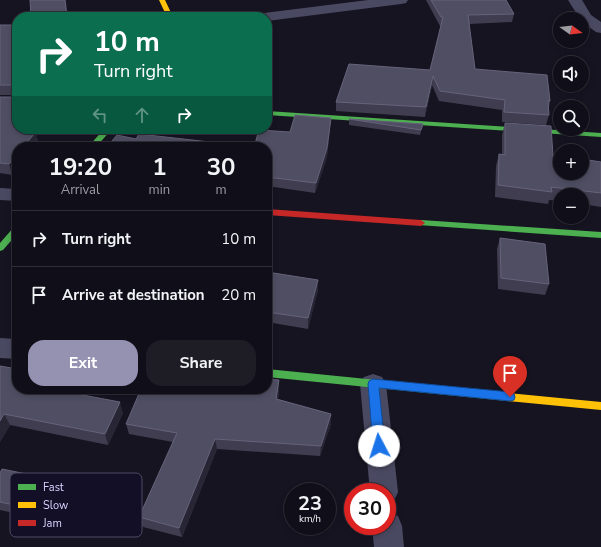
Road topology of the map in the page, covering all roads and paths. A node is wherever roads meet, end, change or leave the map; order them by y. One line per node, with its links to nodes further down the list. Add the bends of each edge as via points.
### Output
1 (162, 0): 4 (street)
2 (401, 0): 5 (street)
3 (575, 0): 6 (street, via 586,18)
4 (168, 12)
5 (272, 16)
6 (601, 29)
7 (272, 113): 9 (street)
8 (104, 134): 10 (street)
9 (601, 135)
10 (96, 142)
11 (0, 194): 12 (street)
12 (12, 195)
13 (272, 212): 15 (street)
14 (12, 235): 16 (street)
15 (601, 235)
16 (0, 248)
17 (0, 348): 18 (street)
18 (12, 349)
19 (272, 374): 20 (street)
20 (373, 384): 21 (street); 22 (street)
21 (601, 406)
22 (383, 483)
23 (388, 535): 24 (street)
24 (389, 547)

